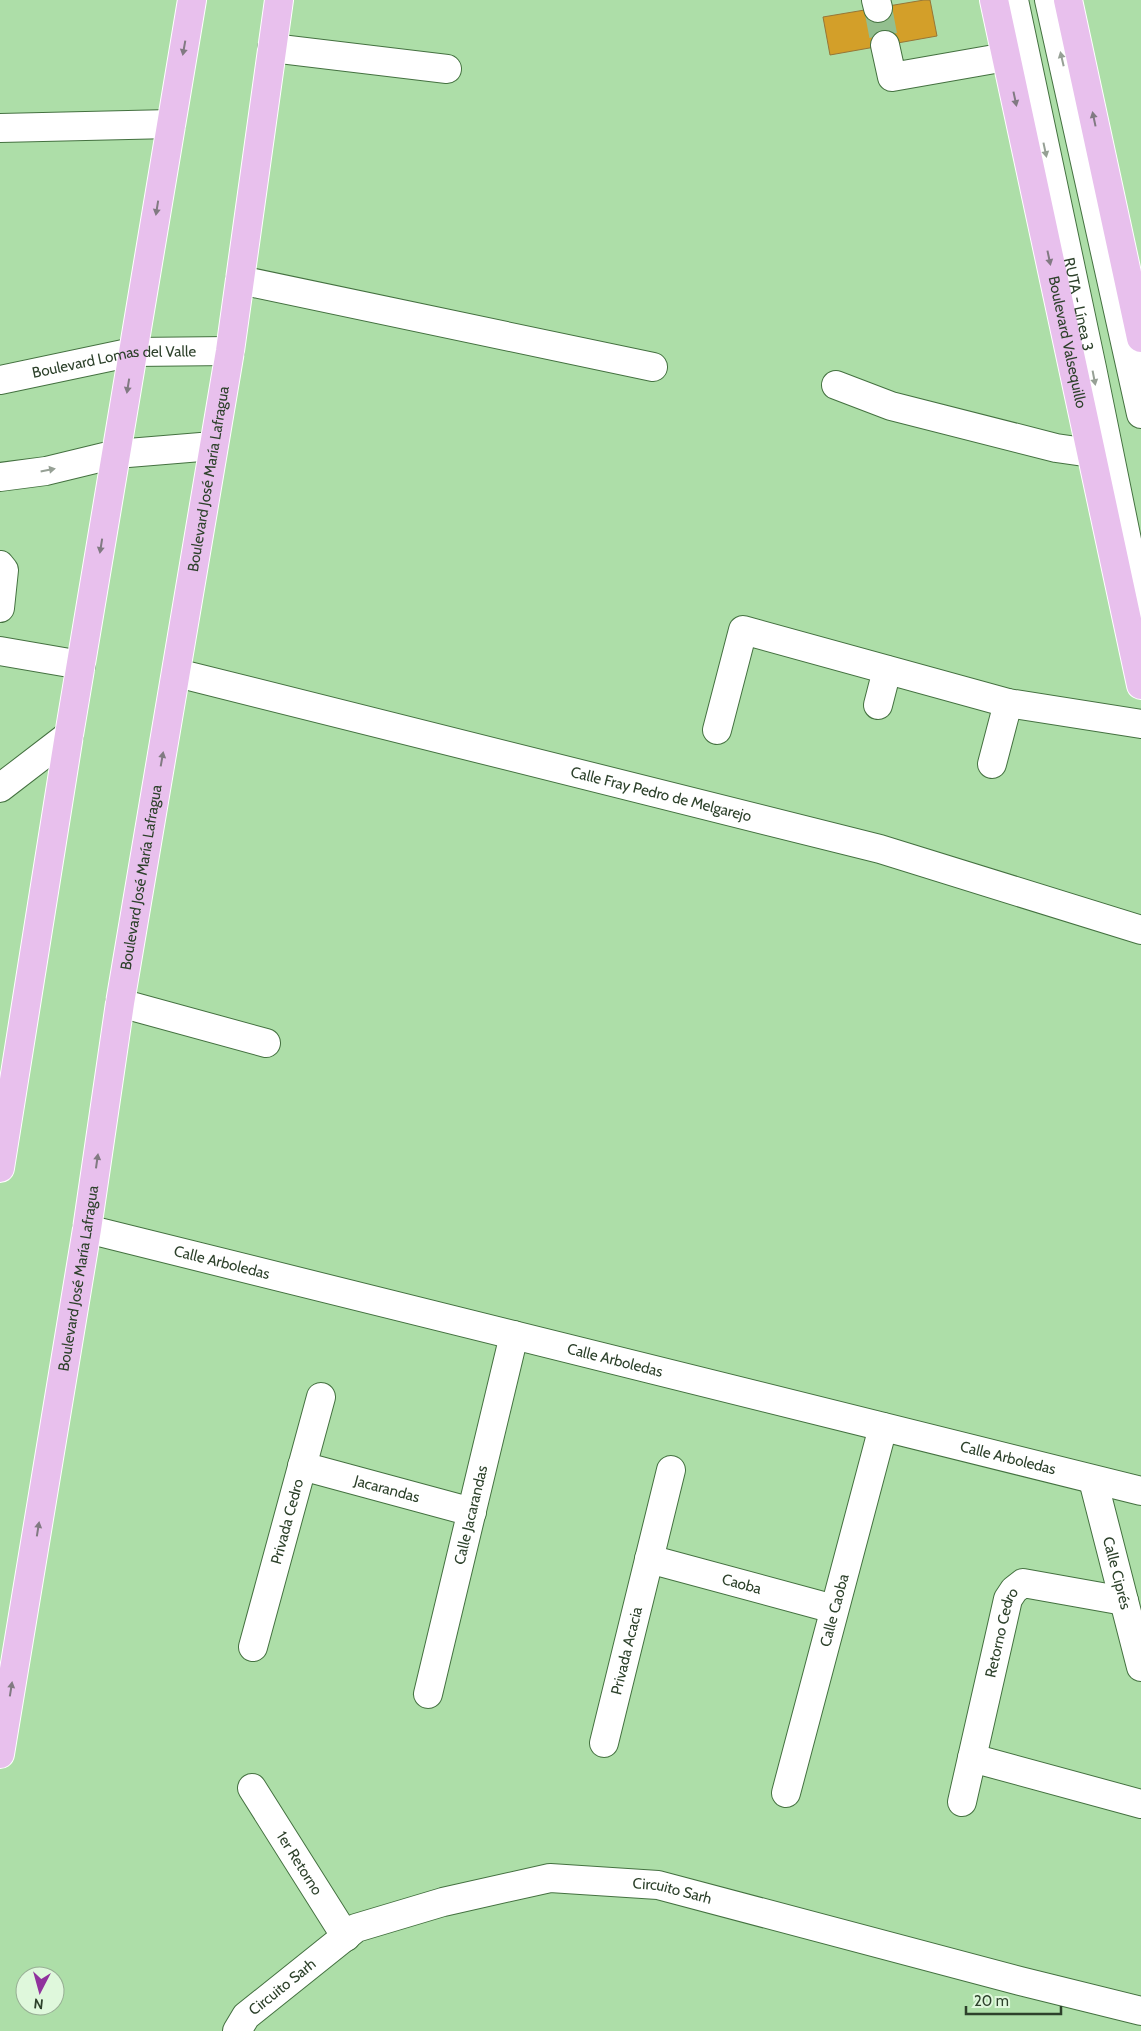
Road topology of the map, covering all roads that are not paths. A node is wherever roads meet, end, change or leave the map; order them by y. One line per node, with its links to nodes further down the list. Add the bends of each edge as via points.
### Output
1 (192, 0): 11 (main road, one-way to 11)
2 (279, 0): 8 (main road, Boulevard José María Lafragua)
3 (994, 0): 9 (main road, Boulevard Valsequillo)
4 (1014, 0): 27 (street, RUTA - Línea 3, one-way to 27)
5 (1049, 0): 20 (street, one-way to 5)
6 (1068, 0): 14 (main road, one-way to 6)
7 (885, 45): 9 (street, via 892,77)
8 (272, 48): 10 (street); 13 (main road, Boulevard José María Lafragua)
9 (1006, 57): 22 (main road, Boulevard Valsequillo, one-way to 22)
10 (447, 69)
11 (171, 124): 12 (street); 16 (main road, one-way to 16)
12 (0, 128)
13 (240, 280): 15 (main road, Boulevard José María Lafragua); 17 (street)
14 (1141, 338)
15 (230, 351): 16 (street, Boulevard Lomas del Valle); 21 (main road, Boulevard José María Lafragua)
16 (133, 352): 18 (street, Boulevard Lomas del Valle); 23 (main road, one-way to 23)
17 (653, 367)
18 (0, 380)
19 (836, 385): 22 (street, via 891,406 1056,448)
20 (1141, 414)
21 (213, 446): 23 (street); 31 (main road, Boulevard José María Lafragua)
22 (1091, 453): 32 (main road, Boulevard Valsequillo)
23 (116, 454): 24 (street, one-way to 23, via 46,471); 29 (main road, one-way to 29)
24 (0, 477)
25 (0, 565): 26 (street, via 4,570)
26 (0, 608)
27 (1141, 609)
28 (0, 651): 29 (street)
29 (81, 665): 37 (main road)
30 (887, 670): 33 (street); 34 (street); 36 (street, via 742,630)
31 (177, 673): 40 (street, Calle Fray Pedro de Melgarejo, via 880,850); 41 (main road, Boulevard José María Lafragua, one-way to 31)
32 (1141, 685)
33 (1008, 703): 35 (street); 38 (street)
34 (878, 705)
35 (1141, 724)
36 (718, 730)
37 (69, 735): 39 (street); 43 (main road)
38 (992, 764)
39 (0, 788)
40 (1141, 930)
41 (120, 1003): 42 (street); 44 (main road, Boulevard José María Lafragua, one-way to 41)
42 (266, 1043)
43 (0, 1168)
44 (87, 1229): 45 (street, Calle Arboledas); 60 (main road, Boulevard José María Lafragua, one-way to 44)
45 (514, 1336): 47 (street, Calle Arboledas); 52 (street, Calle Jacarandas)
46 (321, 1397): 48 (street, Privada Cedro)
47 (883, 1427): 50 (street, Calle Arboledas); 55 (street, Calle Caoba)
48 (302, 1466): 52 (street, Jacarandas); 56 (street, Privada Cedro)
49 (671, 1470): 53 (street)
50 (1093, 1480): 51 (street, Calle Arboledas); 54 (street, Calle Ciprés)
51 (1141, 1491)
52 (472, 1512): 58 (street, Calle Jacarandas)
53 (649, 1559): 55 (street, Caoba); 59 (street, Privada Acacia)
54 (1124, 1601): 57 (street, Calle Ciprés); 61 (street, Retorno Cedro, via 1023,1583 1014,1590 1008,1599)
55 (834, 1609): 63 (street, Calle Caoba)
56 (253, 1647)
57 (1141, 1667)
58 (428, 1694)
59 (604, 1743)
60 (0, 1754)
61 (972, 1758): 64 (street, Retorno Cedro); 65 (street)
62 (252, 1788): 66 (street, 1er Retorno)
63 (786, 1793)
64 (962, 1802)
65 (1141, 1804)
66 (346, 1937): 67 (street, Circuito Sarh, via 356,1928 443,1902 550,1878 658,1885); 68 (street, Circuito Sarh, via 246,2016)
67 (1141, 2011)
68 (237, 2031)

